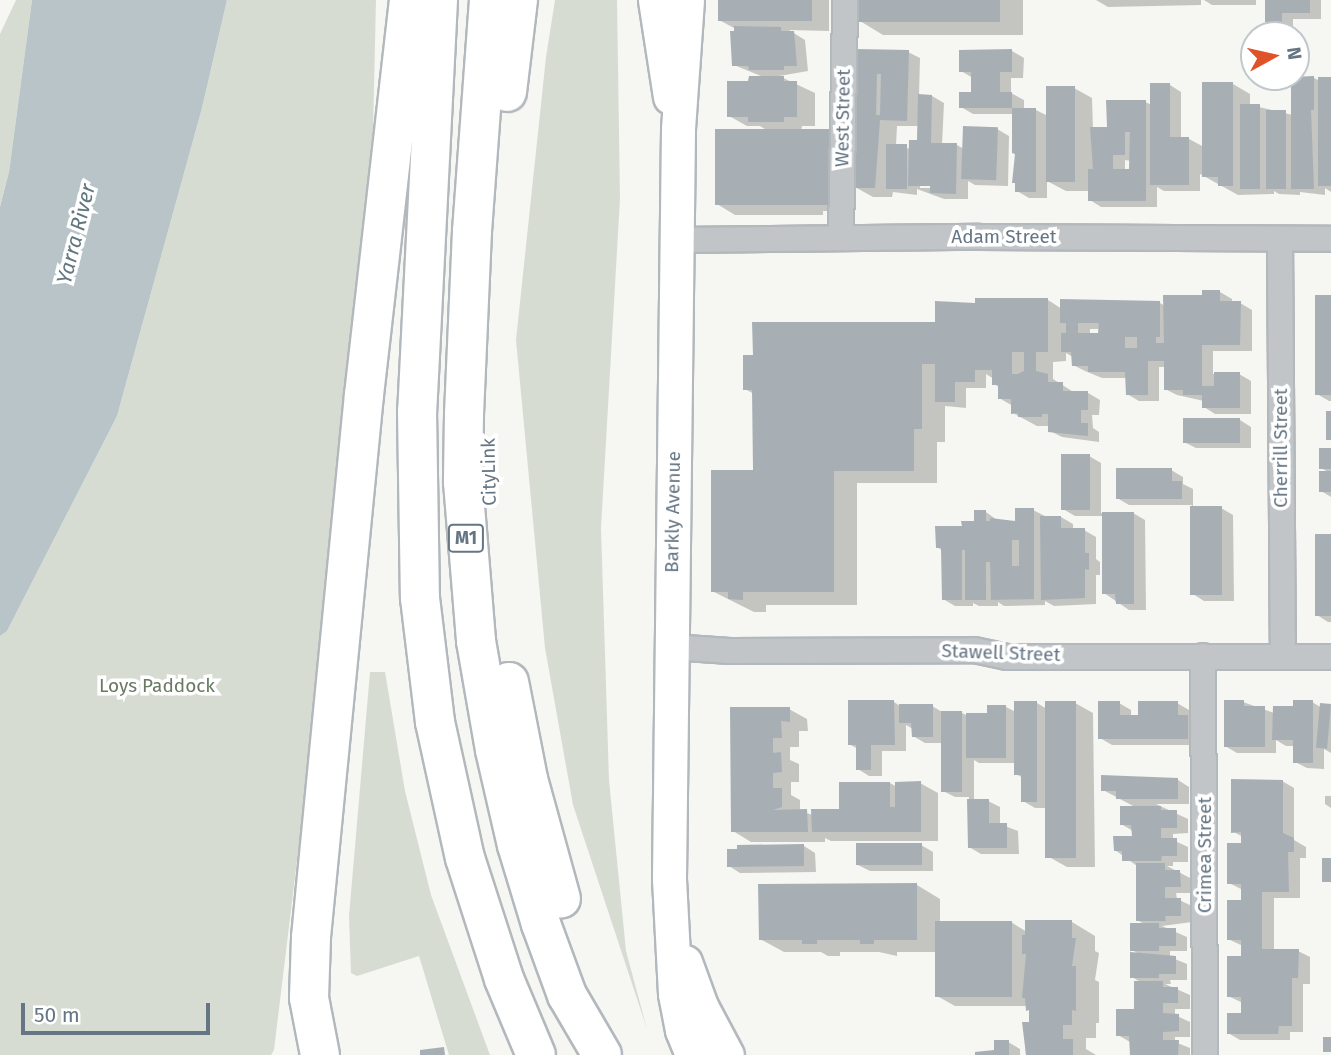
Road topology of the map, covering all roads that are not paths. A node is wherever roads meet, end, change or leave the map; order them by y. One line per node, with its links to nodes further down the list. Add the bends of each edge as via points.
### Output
1 (409, 0): 18 (highway, via 364,395 311,937 309,998)
2 (438, 0): 19 (highway, via 418,411 420,598 435,722 466,858 504,979)
3 (489, 0): 20 (highway, M1, via 464,415 463,482 475,641 495,750 533,898 567,995)
4 (518, 0): 21 (highway, CityLink / M1, via 498,178 488,493 494,576 505,664 532,792 572,932)
5 (655, 0): 8 (main road, Barkly Avenue)
6 (687, 0): 8 (main road, Barkly Avenue)
7 (845, 0): 9 (street, West Street)
8 (678, 130): 12 (main road, Barkly Avenue)
9 (841, 237): 10 (street, Adam Street); 12 (street, Adam Street)
10 (1280, 239): 11 (street, Adam Street); 15 (street, Cherrill Street)
11 (1331, 239)
12 (677, 240): 13 (main road, Barkly Avenue)
13 (671, 647): 14 (street, Stawell Street, via 974,650 1007,657); 17 (main road, Barkly Avenue)
14 (1203, 656): 15 (street, Stawell Street); 24 (street, Crimea Street)
15 (1283, 656): 16 (street, Stawell Street)
16 (1331, 657)
17 (669, 895): 22 (main road, Barkly Avenue, via 674,994); 23 (main road, Barkly Avenue, via 695,991)
18 (320, 1055)
19 (536, 1055)
20 (602, 1055)
21 (616, 1055)
22 (692, 1055)
23 (727, 1055)
24 (1205, 1055)

